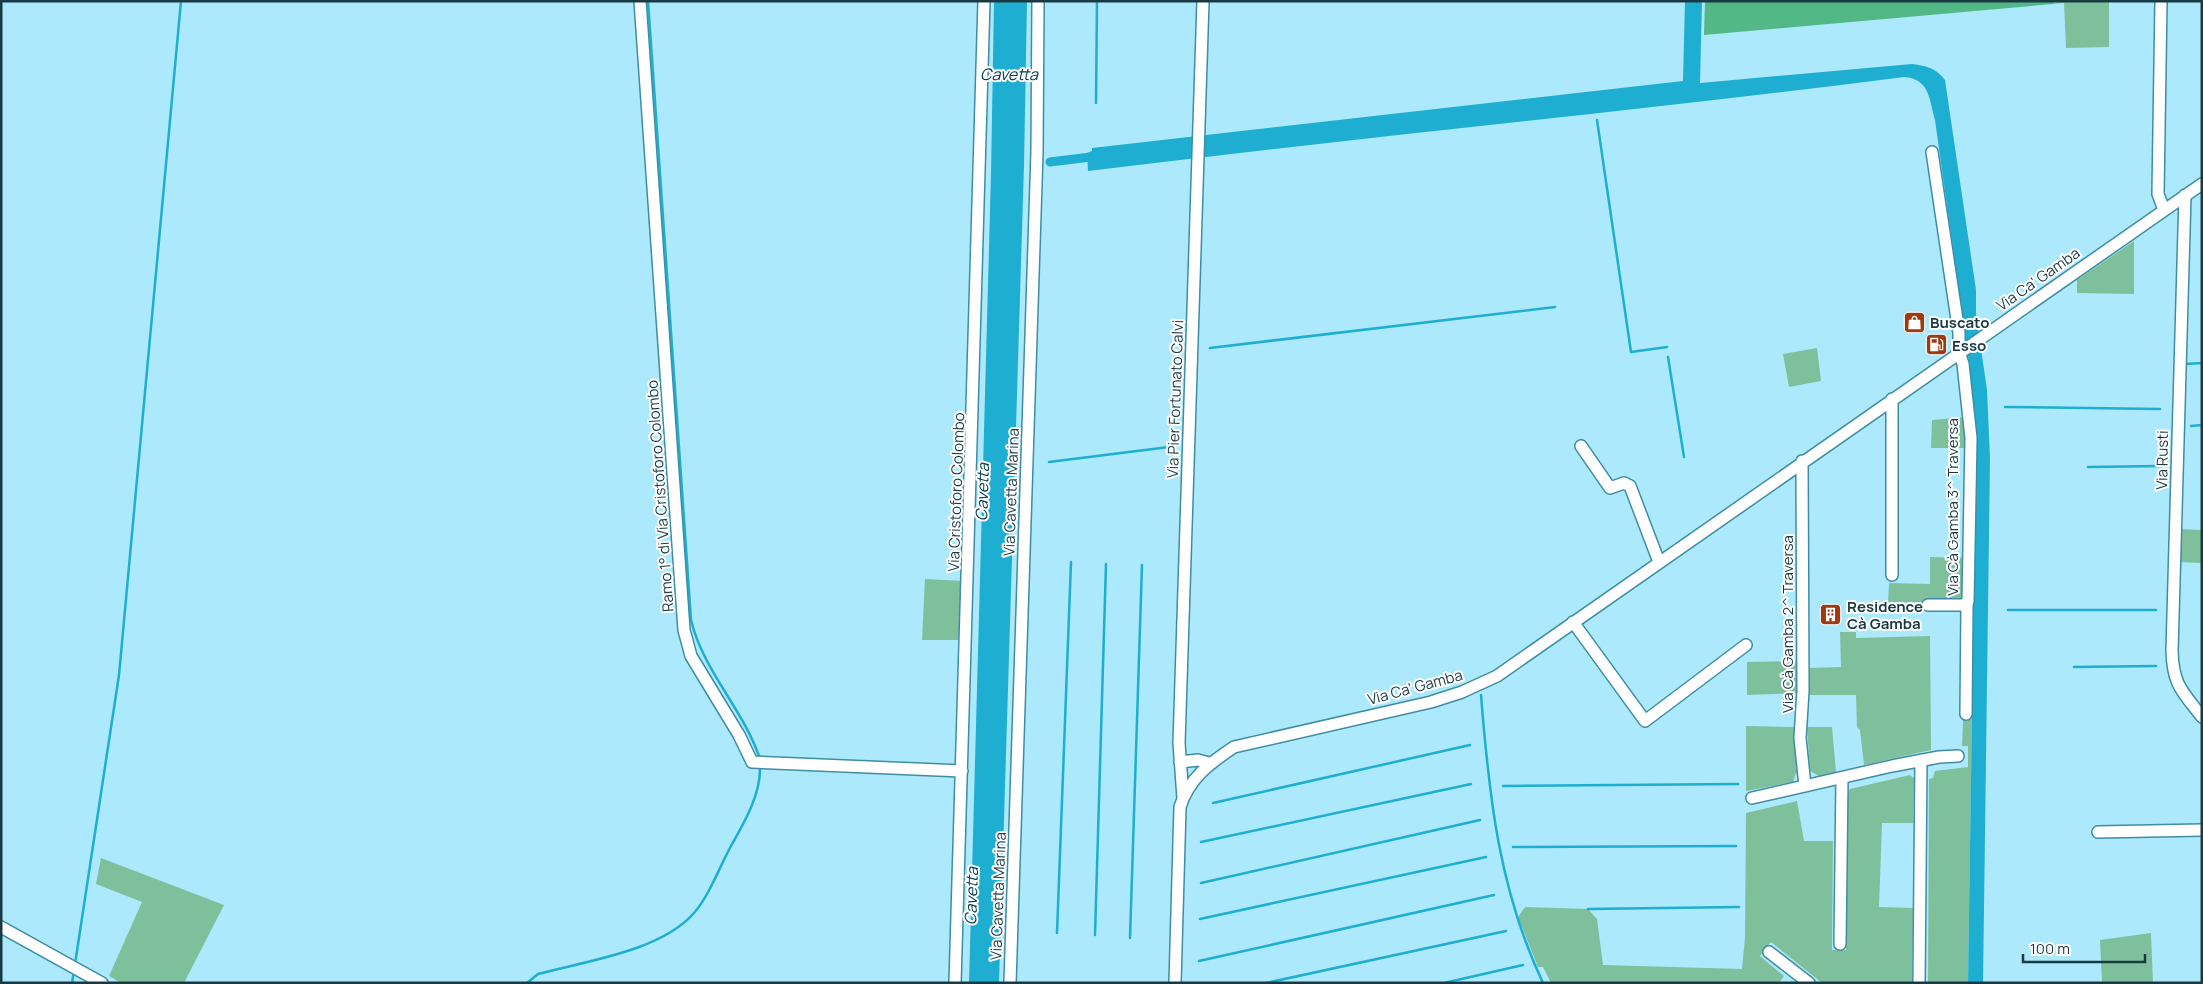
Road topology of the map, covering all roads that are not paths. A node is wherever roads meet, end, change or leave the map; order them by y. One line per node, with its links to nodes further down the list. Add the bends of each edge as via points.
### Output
1 (640, 1): 26 (street, Ramo 1° di Via Cristoforo Colombo, via 684,630 691,656 752,762)
2 (984, 1): 26 (street, Via Cristoforo Colombo)
3 (1038, 1): 38 (street, Via Cavetta Marina, via 1037,152)
4 (1202, 1): 24 (street, Via Pier Fortunato Calvi)
5 (2161, 1): 9 (street, via 2159,200)
6 (1932, 152): 10 (street, Via Cà Gamba 3^ Traversa)
7 (2202, 184): 8 (street, Via Ca' Gamba)
8 (2185, 195): 9 (street, Via Ca' Gamba); 21 (street, Via Rusti, via 2172,673 2176,684)
9 (2168, 207): 10 (street, Via Ca' Gamba)
10 (1963, 349): 11 (street, Via Ca' Gamba); 16 (street, Via Cà Gamba 3^ Traversa, via 1971,438)
11 (1892, 399): 13 (street, Via Ca' Gamba); 15 (street)
12 (1581, 446): 14 (street, via 1610,488 1624,483 1630,486)
13 (1802, 461): 14 (street, Via Ca' Gamba); 28 (street, Via Cà Gamba 2^ Traversa, via 1803,691 1800,738)
14 (1659, 562): 18 (street, Via Ca' Gamba)
15 (1892, 575)
16 (1967, 604): 17 (street, Via Cà Gamba 3^ Traversa); 20 (street, Via Cà Gamba 3^ Traversa)
17 (1928, 605)
18 (1573, 622): 19 (street, via 1645,720); 25 (street, Via Ca' Gamba, via 1509,669 1462,692 1234,747)
19 (1746, 645)
20 (1966, 714)
21 (2202, 717)
22 (1958, 756): 23 (street)
23 (1921, 760): 27 (street); 41 (street)
24 (1180, 762): 25 (street, via 1198,760); 29 (street, Via Pier Fortunato Calvi)
25 (1209, 763): 29 (street, Via Ca' Gamba)
26 (962, 771): 37 (street, Via Cristoforo Colombo)
27 (1842, 778): 28 (street); 34 (street)
28 (1805, 786): 30 (street)
29 (1183, 798): 39 (street, Via Ca' Gamba, via 1179,827)
30 (1752, 798)
31 (2202, 830): 32 (street)
32 (2098, 832)
33 (1, 927): 36 (street)
34 (1840, 944)
35 (1769, 952): 40 (street)
36 (102, 983)
37 (955, 983)
38 (1010, 983)
39 (1175, 983)
40 (1808, 983)
41 (1919, 983)

